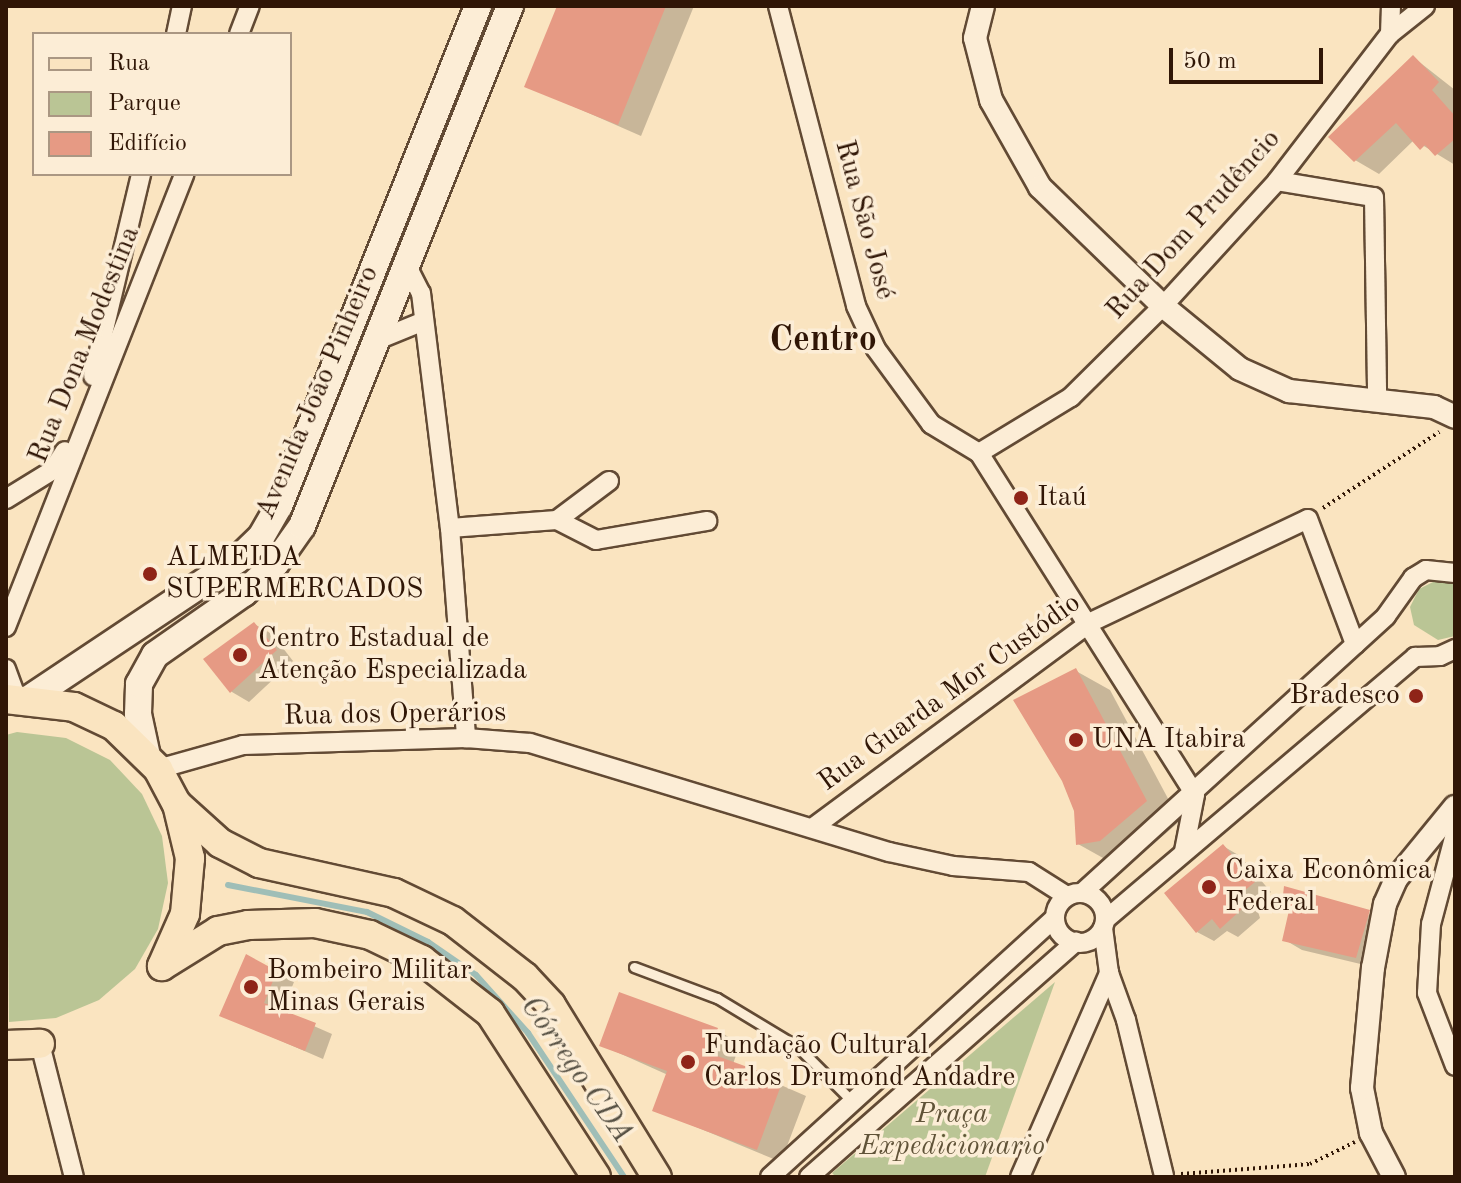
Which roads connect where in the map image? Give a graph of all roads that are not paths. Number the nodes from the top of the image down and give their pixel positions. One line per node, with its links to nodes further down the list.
1 (182, 6): 9 (street)
2 (250, 6): 10 (street)
3 (478, 6): 35 (main road, Avenida João Pinheiro)
4 (510, 6): 15 (main road, Avenida João Pinheiro)
5 (778, 6): 22 (street, Rua São José)
6 (983, 6): 16 (street)
7 (1391, 6): 11 (street)
8 (1425, 6): 11 (street, Rua Dom Prudêncio)
9 (176, 32)
10 (240, 32)
11 (1390, 34): 14 (street, Rua Dom Prudêncio)
12 (141, 176): 20 (street)
13 (183, 176): 20 (street, Rua Dona Modestina)
14 (1277, 181): 16 (street, Rua Dom Prudêncio); 19 (street)
15 (407, 266): 17 (street); 18 (main road, Avenida João Pinheiro)
16 (1163, 306): 19 (street); 22 (street, Rua Dom Prudêncio)
17 (424, 321): 18 (street); 27 (street)
18 (374, 341): 37 (main road, Avenida João Pinheiro)
19 (1377, 399): 21 (street)
20 (83, 422): 24 (street); 29 (street, Rua Dona Modestina)
21 (1449, 423)
22 (979, 453): 30 (street)
23 (609, 481): 25 (street)
24 (6, 499)
25 (557, 520): 26 (street); 27 (street)
26 (707, 521)
27 (450, 528): 36 (street)
28 (1455, 573): 32 (street)
29 (13, 590): 31 (street, Rua Dona Modestina)
30 (1089, 623): 32 (street, Rua Guarda Mor Custódio); 38 (street); 41 (street, Rua Guarda Mor Custódio)
31 (6, 627)
32 (1355, 644): 38 (street)
33 (1454, 653): 43 (street)
34 (6, 669): 35 (street)
35 (17, 698): 37 (main road)
36 (466, 738): 37 (street, Rua dos Operários); 41 (street, Rua dos Operários)
37 (153, 762): 39 (main road)
38 (1195, 795): 43 (street); 45 (street)
39 (177, 804): 59 (main road); 60 (main road)
40 (1455, 807): 44 (street)
41 (815, 826): 45 (street, Rua dos Operários)
42 (1455, 834): 44 (street); 55 (street)
43 (1184, 851): 47 (street)
44 (1396, 879): 64 (street)
45 (1075, 894): 46 (street); 47 (street)
46 (1055, 918): 48 (street); 56 (street)
47 (1104, 924): 48 (street); 50 (street)
48 (1080, 942): 50 (street); 62 (street)
49 (634, 967): 56 (lane)
50 (1109, 973): 51 (street); 52 (street)
51 (1126, 1020): 52 (street); 57 (street)
52 (1086, 1024): 63 (street)
53 (40, 1044): 54 (main road); 58 (street)
54 (6, 1045)
55 (1455, 1066)
56 (853, 1102): 61 (street)
57 (1164, 1176)
58 (74, 1177)
59 (596, 1177)
60 (657, 1177)
61 (770, 1177)
62 (809, 1177)
63 (1020, 1177)
64 (1394, 1177)

